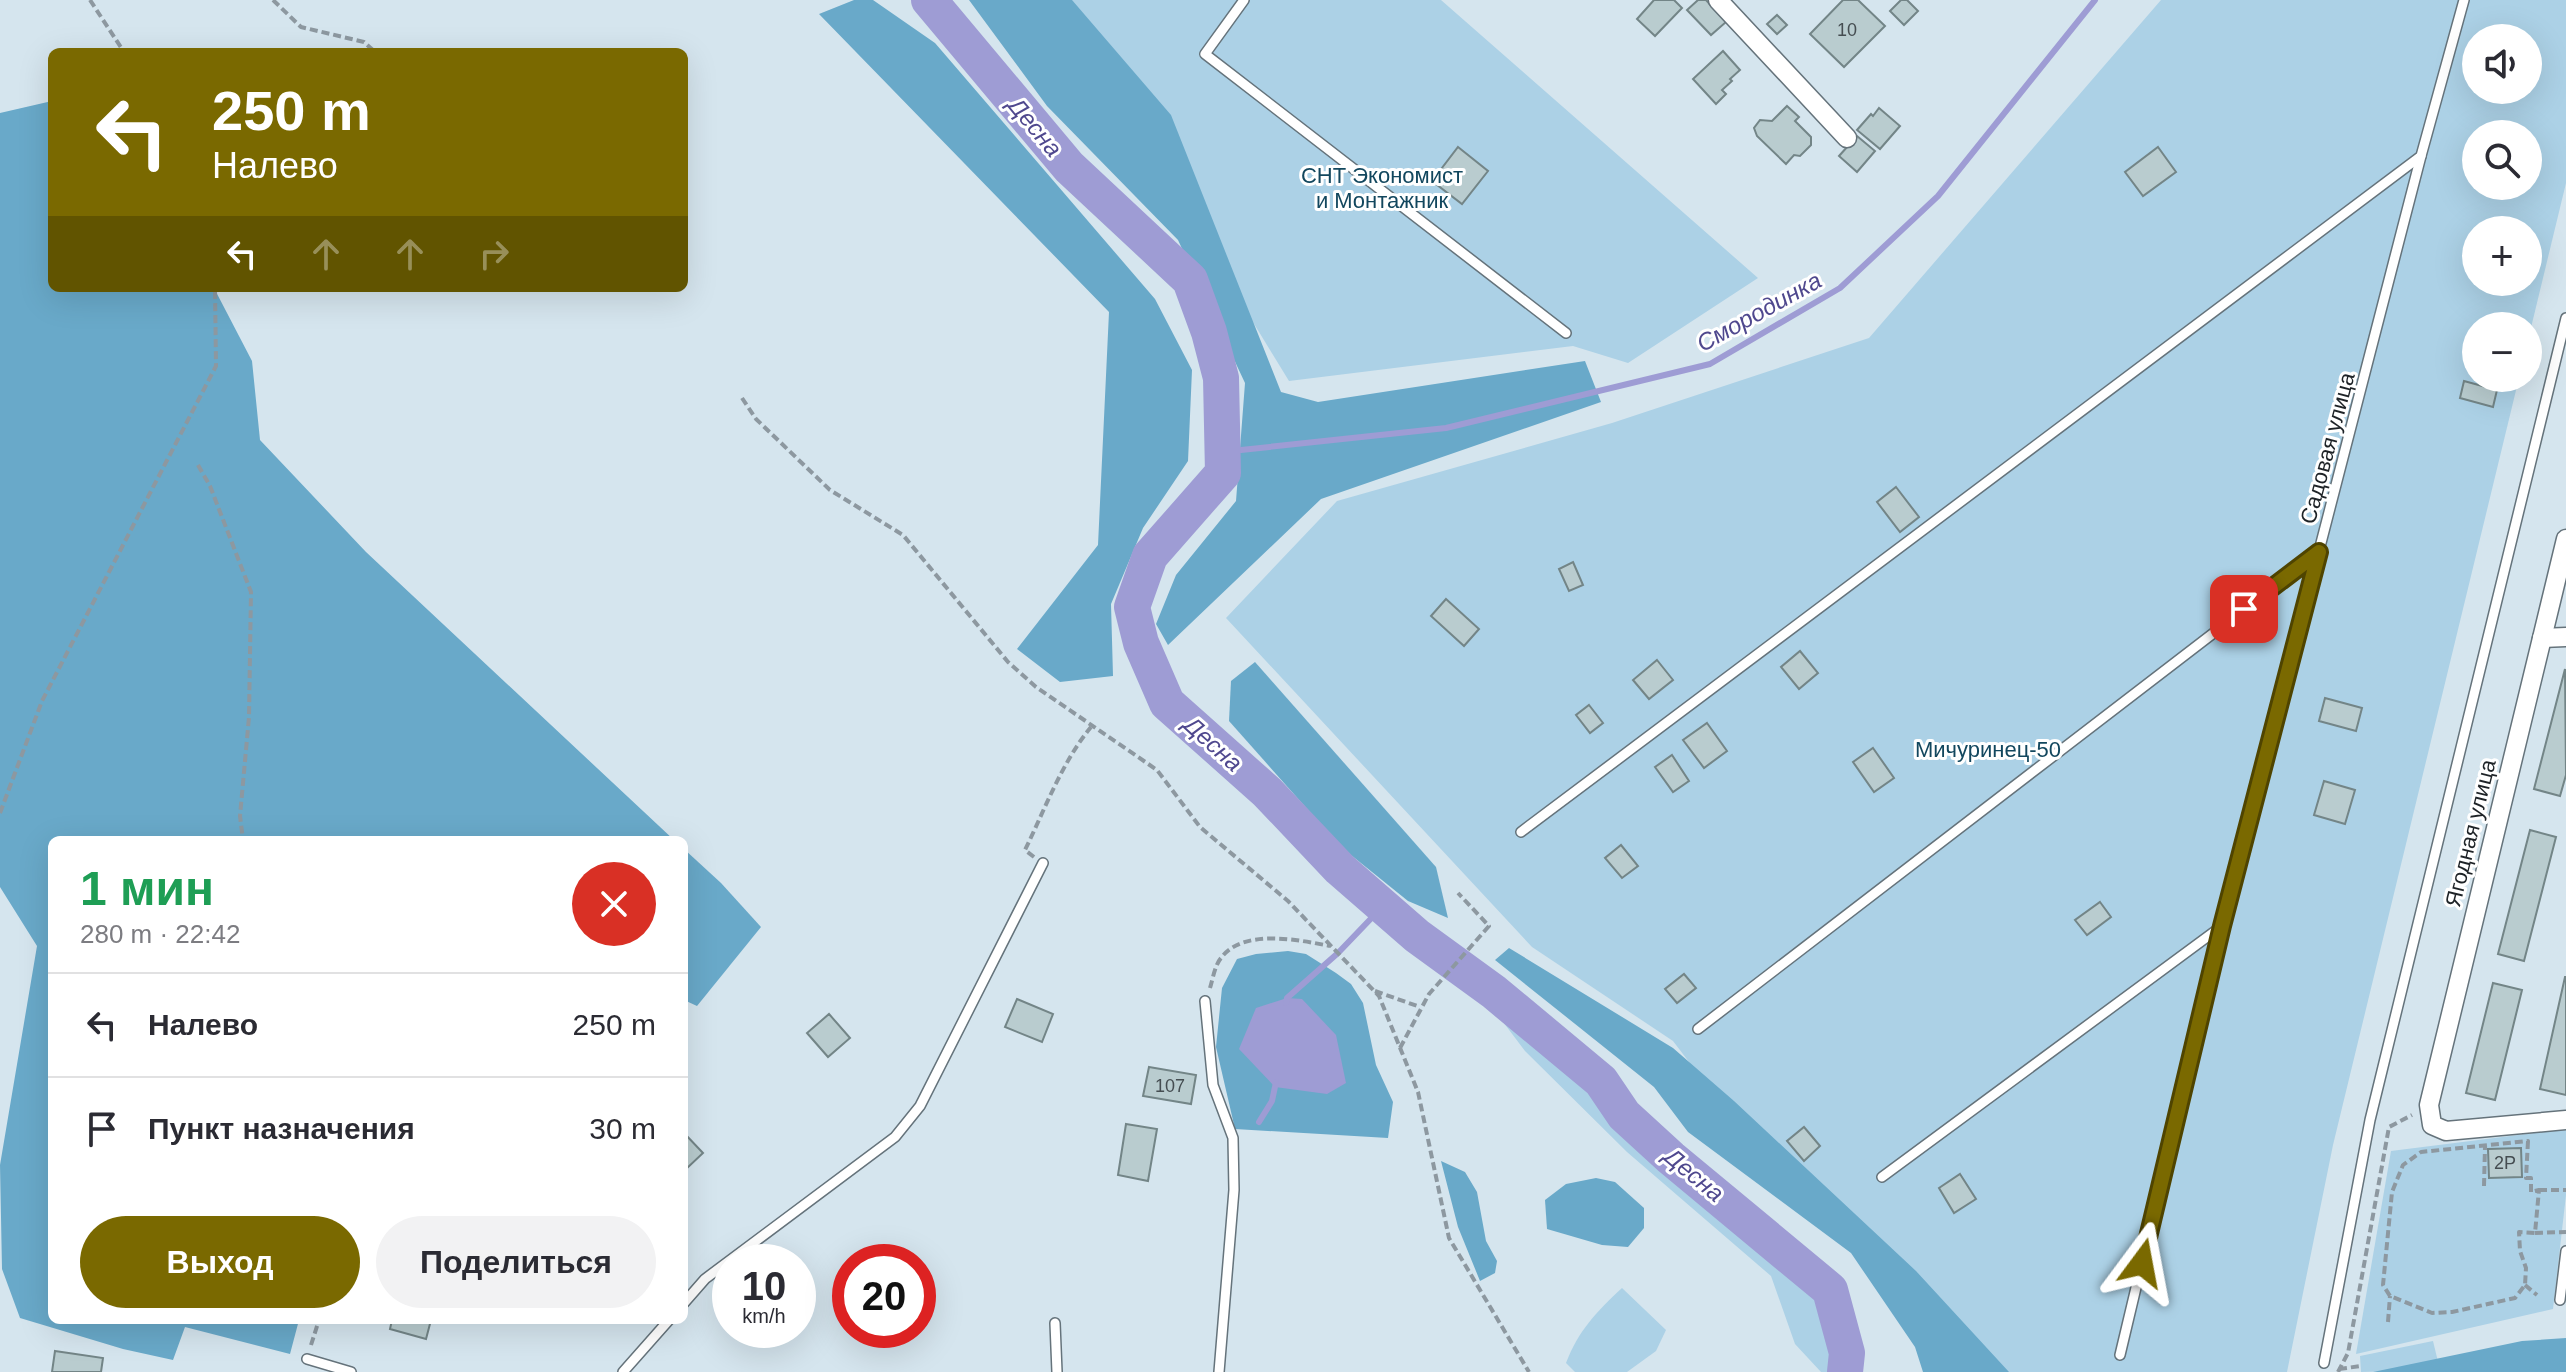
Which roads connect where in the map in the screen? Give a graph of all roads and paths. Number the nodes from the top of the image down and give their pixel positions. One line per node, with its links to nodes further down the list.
1 (90, 0): 6 (path)
2 (273, 0): 7 (path)
3 (1244, 0): 12 (lane)
4 (1718, 0): 8 (street)
5 (2464, 0): 9 (lane, Садовая улица)
6 (121, 48)
7 (371, 48)
8 (1847, 138)
9 (2421, 156): 16 (lane, Садовая улица); 21 (lane)
10 (215, 292): 20 (path)
11 (2566, 318): 53 (lane)
12 (1566, 333)
13 (742, 398): 19 (path)
14 (198, 465): 22 (path)
15 (2566, 539): 18 (street, Ягодная улица)
16 (2319, 552): 25 (lane, Садовая улица); 30 (lane)
17 (2566, 637): 18 (street)
18 (2542, 638): 32 (street, Ягодная улица)
19 (1091, 727): 23 (path); 26 (path)
20 (0, 813)
21 (1521, 832)
22 (242, 836)
23 (1043, 863): 45 (lane)
24 (1458, 893): 29 (path)
25 (2222, 926): 35 (lane); 51 (lane, Садовая улица)
26 (1330, 946): 27 (path); 28 (path)
27 (1373, 990): 29 (path); 31 (path)
28 (1205, 1001): 59 (lane)
29 (1420, 1007): 31 (path)
30 (1698, 1029)
31 (1400, 1048): 60 (path)
32 (2429, 1105): 33 (street); 55 (path)
33 (2566, 1120)
34 (2485, 1145): 36 (path); 37 (path); 44 (path)
35 (1882, 1177)
36 (2484, 1186)
37 (2539, 1190): 38 (path); 40 (path)
38 (2566, 1190)
39 (2566, 1232): 40 (path)
40 (2535, 1233): 42 (path)
41 (2566, 1251): 46 (lane)
42 (2525, 1285): 43 (path); 44 (path)
43 (2537, 1295)
44 (2390, 1296): 47 (path)
45 (688, 1298)
46 (2560, 1300)
47 (2388, 1322)
48 (1055, 1323): 58 (lane)
49 (318, 1324): 52 (path)
50 (665, 1324): 57 (lane)
51 (2120, 1355)
52 (307, 1359): 56 (lane)
53 (2324, 1363)
54 (2361, 1366): 55 (path)
55 (2338, 1371)
56 (351, 1372)
57 (623, 1372)
58 (1057, 1372)
59 (1219, 1372)
60 (1529, 1372)

